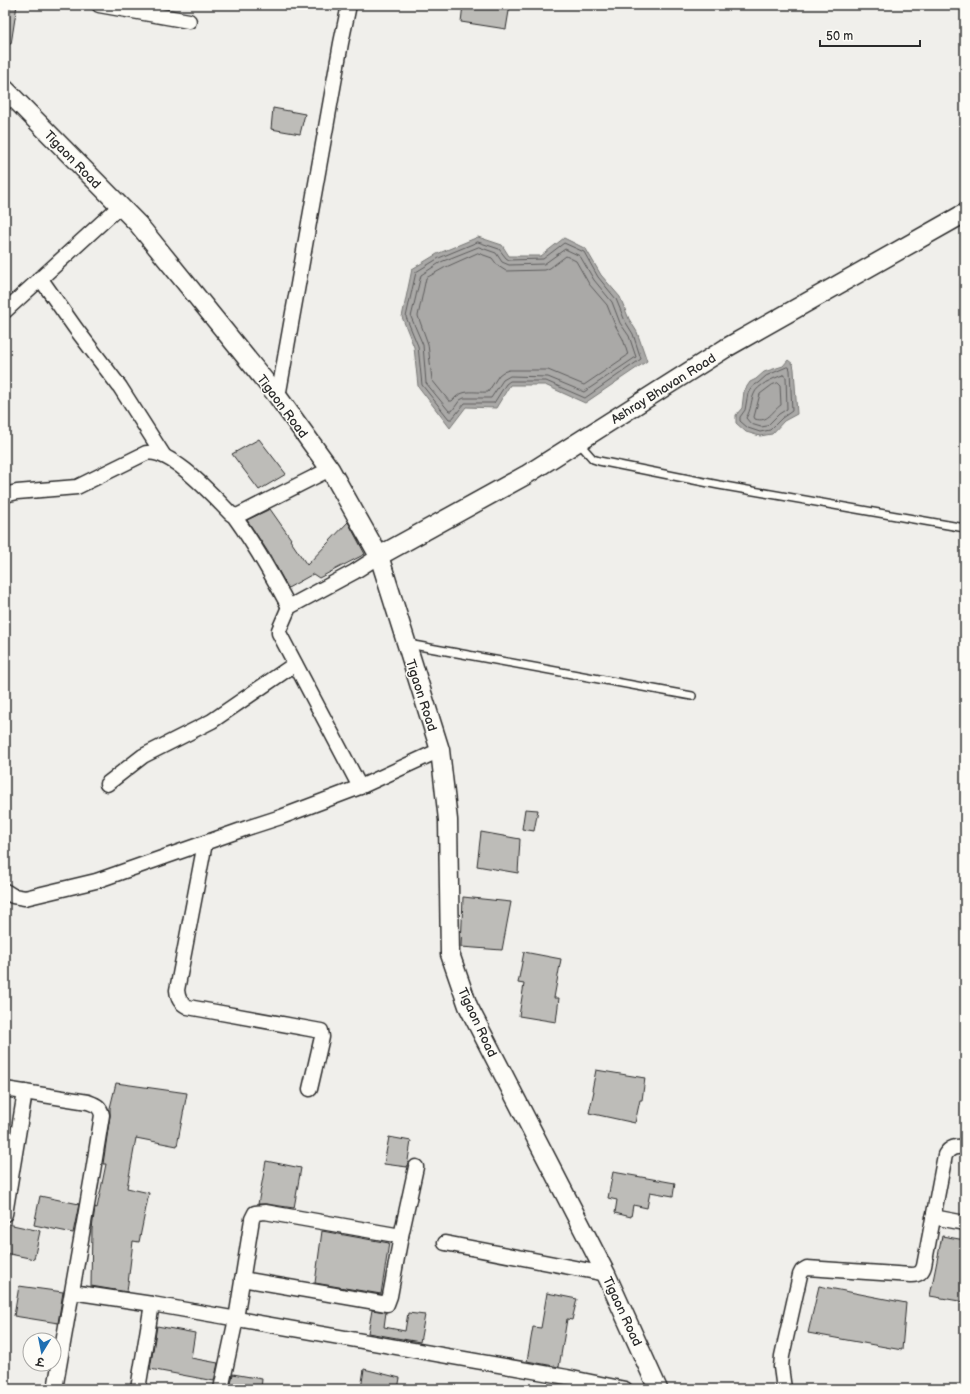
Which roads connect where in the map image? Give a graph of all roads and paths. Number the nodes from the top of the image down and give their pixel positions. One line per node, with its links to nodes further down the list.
1 (98, 5): 3 (street)
2 (349, 5): 9 (street)
3 (189, 21)
4 (5, 91): 5 (street, Tigaon Road)
5 (120, 206): 7 (street); 9 (street, Tigaon Road)
6 (965, 213): 10 (street, Ashray Bhavan Road)
7 (40, 278): 8 (street); 11 (street)
8 (5, 311)
9 (278, 397): 12 (street, Tigaon Road)
10 (578, 442): 15 (lane); 16 (street, Ashray Bhavan Road)
11 (164, 456): 13 (street); 14 (street)
12 (330, 469): 14 (street); 16 (street, Tigaon Road)
13 (5, 495)
14 (234, 516): 17 (street)
15 (965, 528)
16 (379, 556): 17 (street); 18 (street, Tigaon Road)
17 (288, 606): 19 (street)
18 (406, 644): 20 (lane); 21 (street, Tigaon Road)
19 (295, 664): 22 (street); 23 (street)
20 (692, 696)
21 (440, 750): 23 (street); 36 (street, Tigaon Road)
22 (107, 784)
23 (360, 787): 24 (street)
24 (205, 843): 25 (street); 27 (street)
25 (5, 892)
26 (5, 1089): 28 (street)
27 (310, 1089)
28 (25, 1092): 31 (street); 38 (street)
29 (965, 1147): 32 (street)
30 (416, 1167): 34 (street)
31 (5, 1214)
32 (933, 1217): 33 (street); 46 (street)
33 (965, 1223)
34 (401, 1236): 37 (street); 37 (street)
35 (445, 1244): 36 (street)
36 (606, 1274): 45 (street, Tigaon Road)
37 (242, 1279): 40 (street)
38 (72, 1292): 39 (street); 41 (street)
39 (152, 1304): 40 (street); 42 (street)
40 (236, 1320): 43 (street); 44 (street)
41 (55, 1389)
42 (138, 1389)
43 (221, 1389)
44 (626, 1389)
45 (658, 1389)
46 (784, 1389)

